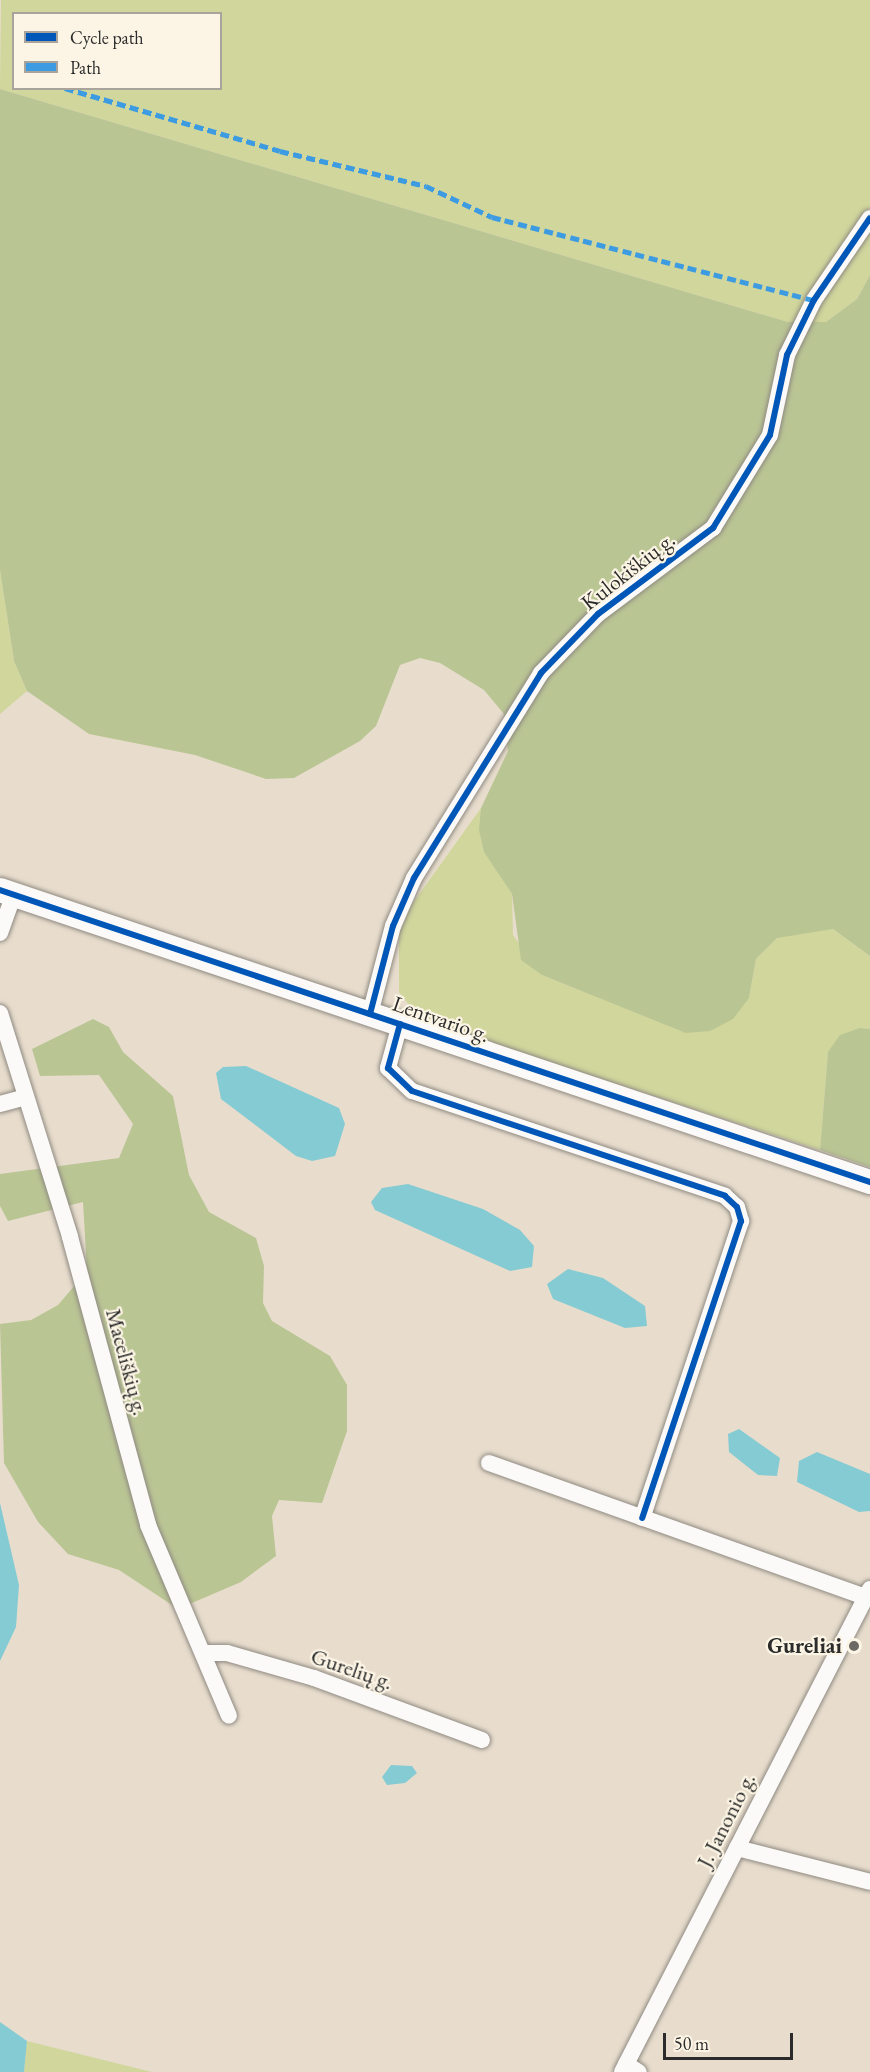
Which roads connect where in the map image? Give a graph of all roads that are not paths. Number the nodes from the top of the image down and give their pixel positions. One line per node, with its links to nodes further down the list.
1 (870, 218): 5 (street, Kulokiškių g.)
2 (7, 892): 3 (street); 5 (main road, Lentvario g.)
3 (0, 933)
4 (0, 1013): 7 (street, Maceliškių g.)
5 (370, 1014): 6 (main road, Lentvario g.)
6 (400, 1024): 9 (main road, Lentvario g.); 11 (street)
7 (26, 1097): 8 (street); 13 (street, Maceliškių g.)
8 (0, 1104)
9 (870, 1182)
10 (489, 1463): 11 (street)
11 (642, 1518): 12 (street)
12 (868, 1593): 16 (street, J. Janonio g.)
13 (204, 1653): 14 (street, Maceliškių g.); 15 (street, Gurelių g.)
14 (229, 1716)
15 (483, 1740)
16 (737, 1848): 17 (street); 18 (street, J. Janonio g.)
17 (870, 1882)
18 (629, 2069)

